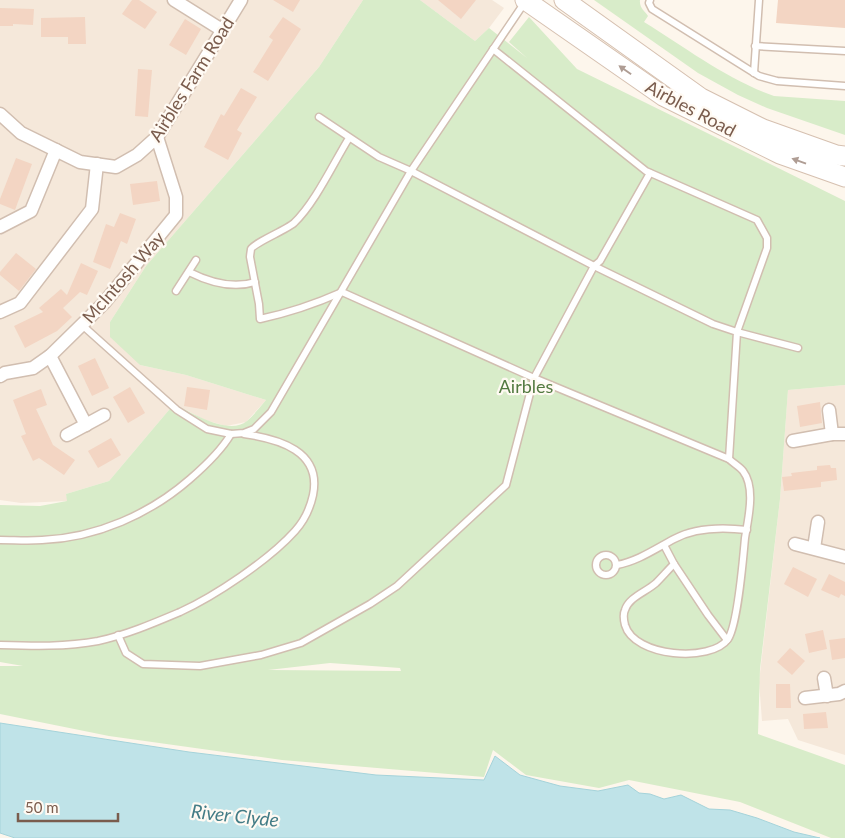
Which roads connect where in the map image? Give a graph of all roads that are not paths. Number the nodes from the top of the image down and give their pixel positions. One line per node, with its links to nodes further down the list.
1 (174, 0): 7 (street)
2 (241, 0): 7 (street, Airbles Farm Road)
3 (525, 0): 9 (lane); 22 (main road, Airbles Road, one-way to 3)
4 (564, 0): 18 (main road, Airbles Road)
5 (650, 0): 11 (lane)
6 (758, 0): 8 (lane)
7 (222, 30): 15 (street, Airbles Farm Road)
8 (756, 46): 10 (lane); 11 (lane)
9 (493, 49): 20 (lane); 21 (lane)
10 (845, 51)
11 (754, 73): 12 (lane)
12 (845, 86)
13 (0, 114): 17 (street, Airbles Farm Road)
14 (319, 117): 16 (lane)
15 (158, 137): 19 (street, Airbles Farm Road); 31 (street, McIntosh Way)
16 (349, 138): 20 (lane); 27 (lane)
17 (56, 150): 19 (street, Airbles Farm Road); 23 (street)
18 (845, 156)
19 (97, 164): 30 (street)
20 (411, 171): 25 (lane); 29 (lane)
21 (650, 173): 25 (lane); 32 (lane)
22 (845, 178)
23 (0, 227)
24 (196, 260): 26 (lane)
25 (594, 266): 32 (lane); 36 (lane)
26 (189, 272): 27 (lane); 28 (lane)
27 (255, 282): 29 (lane)
28 (176, 291)
29 (342, 292): 36 (lane); 42 (lane)
30 (0, 312)
31 (82, 325): 34 (street, McIntosh Way); 41 (lane)
32 (737, 332): 33 (lane); 45 (lane)
33 (798, 348)
34 (50, 356): 35 (street, McIntosh Way); 39 (street)
35 (0, 376)
36 (534, 378): 45 (lane); 55 (lane)
37 (829, 410): 43 (street)
38 (104, 415): 39 (street)
39 (86, 425): 40 (street)
40 (67, 434)
41 (231, 434): 42 (lane); 48 (lane)
42 (244, 434): 55 (lane)
43 (838, 434): 44 (street)
44 (793, 441)
45 (729, 459): 47 (lane)
46 (818, 522): 51 (street)
47 (746, 530): 50 (lane); 56 (lane)
48 (0, 540)
49 (795, 544): 51 (street)
50 (664, 545): 53 (lane); 54 (lane)
51 (814, 548): 52 (street)
52 (845, 557)
53 (674, 564): 56 (lane); 56 (lane)
54 (617, 565)
55 (118, 635): 57 (lane)
56 (727, 640)
57 (0, 645)
58 (824, 678): 60 (street)
59 (845, 691): 60 (street)
60 (826, 696): 61 (street)
61 (805, 698)

